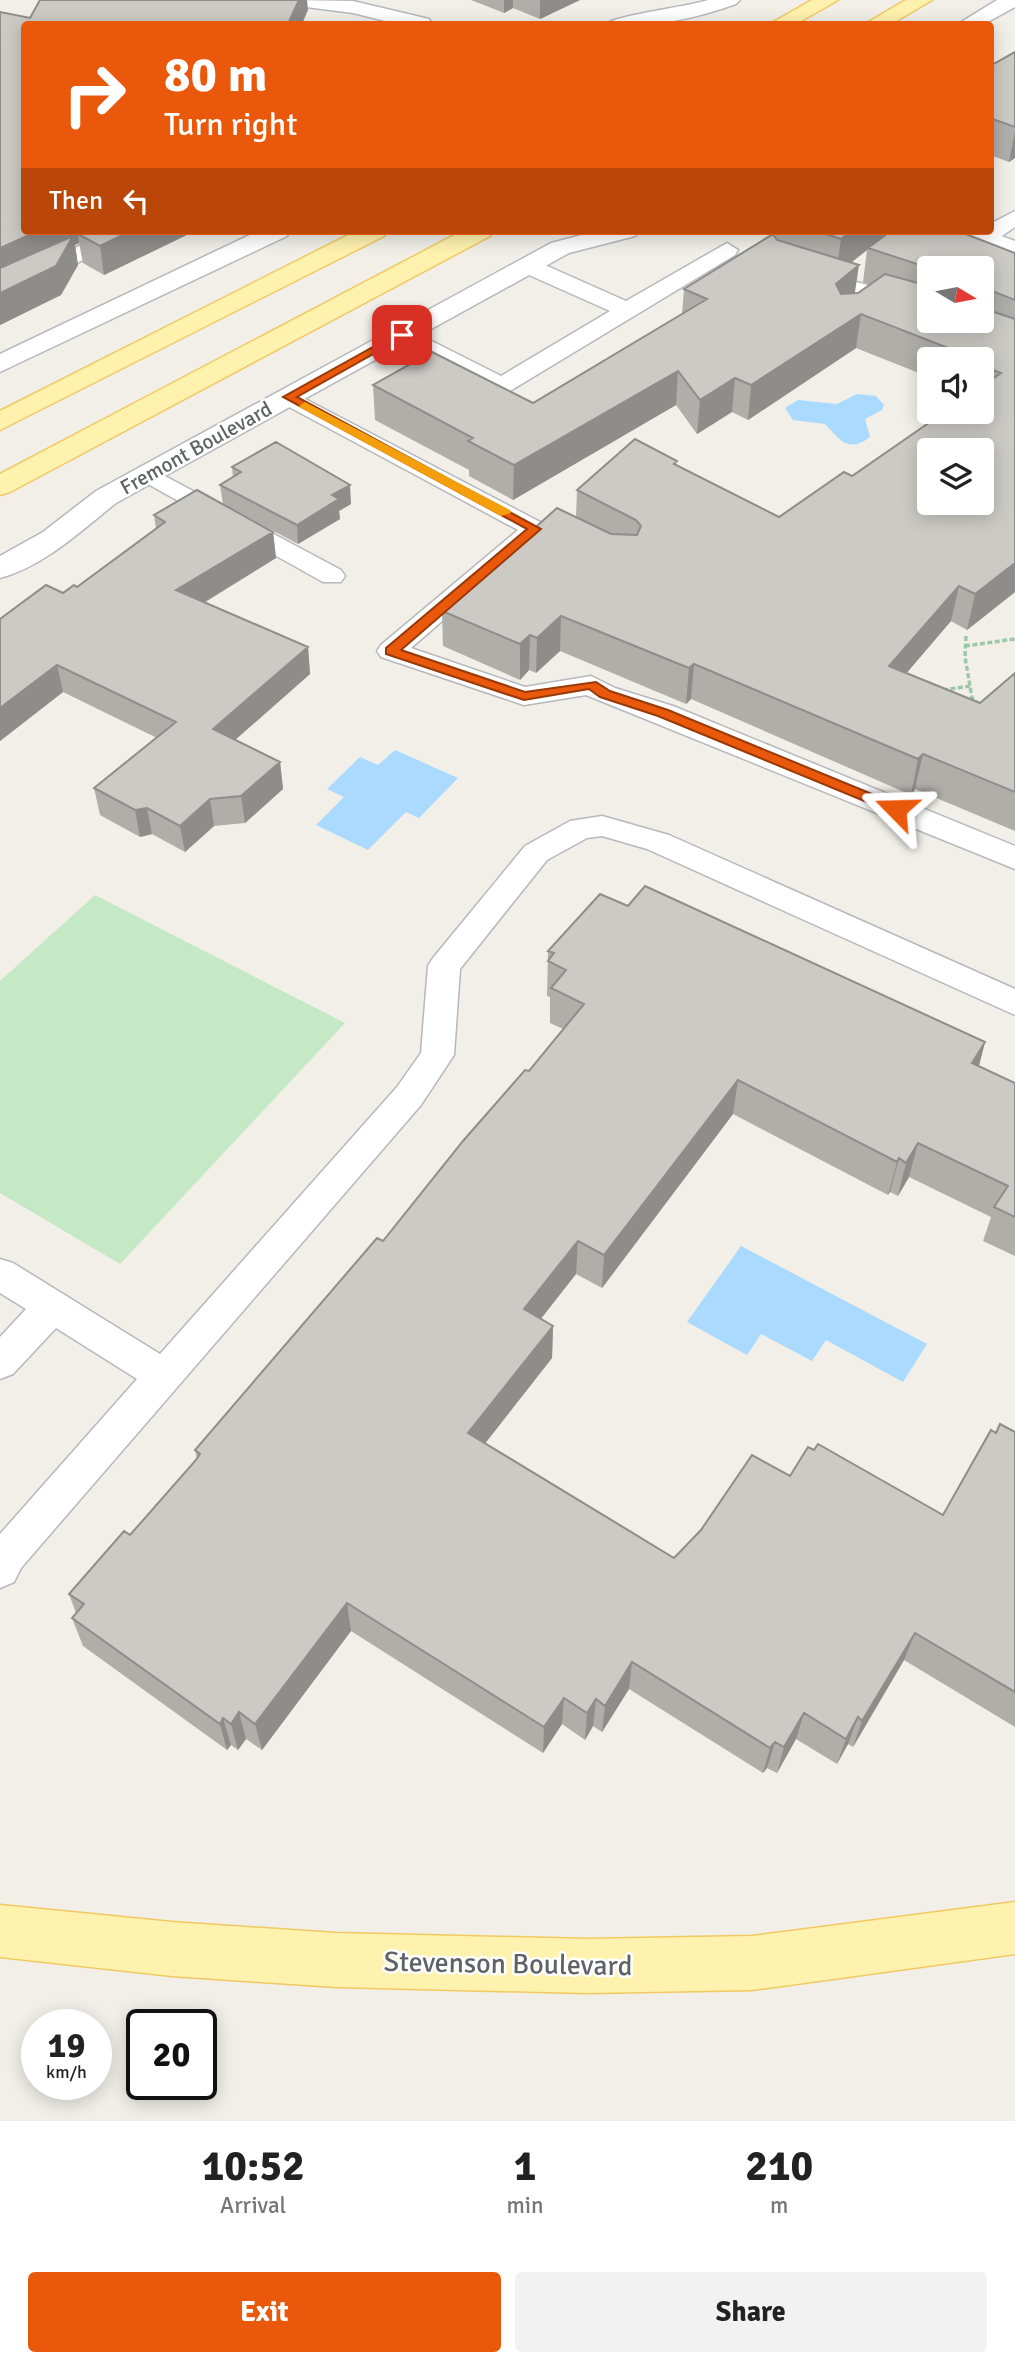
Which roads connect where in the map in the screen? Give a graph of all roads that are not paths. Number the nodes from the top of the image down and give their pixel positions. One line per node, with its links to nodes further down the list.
1 (298, 0): 8 (street)
2 (615, 0): 7 (street)
3 (729, 0): 7 (street)
4 (828, 0): 10 (main road)
5 (922, 0): 11 (main road)
6 (1012, 0): 12 (street)
7 (642, 19): 9 (street)
8 (409, 21)
9 (632, 21)
10 (786, 21)
11 (882, 21)
12 (974, 21)
13 (1015, 217): 14 (lane)
14 (994, 226)
15 (119, 235): 27 (lane)
16 (270, 235): 33 (street)
17 (367, 235): 35 (main road)
18 (473, 235): 37 (main road)
19 (610, 235): 23 (street, Fremont Boulevard)
20 (974, 235): 22 (street)
21 (727, 250): 29 (lane)
22 (1015, 250)
23 (528, 266): 29 (lane); 32 (street, Fremont Boulevard)
24 (793, 270): 26 (lane)
25 (859, 271): 26 (lane)
26 (839, 286): 28 (lane)
27 (0, 291)
28 (878, 295): 30 (lane); 31 (lane)
29 (627, 310): 32 (lane)
30 (917, 310)
31 (852, 313)
32 (402, 335): 34 (street, Fremont Boulevard)
33 (0, 364)
34 (288, 397): 36 (street, Fremont Boulevard); 40 (lane)
35 (0, 422)
36 (148, 474): 38 (street, Fremont Boulevard); 39 (lane)
37 (0, 486)
38 (0, 569)
39 (332, 576)
40 (1015, 858)
41 (1015, 1003): 45 (lane)
42 (0, 1274): 43 (lane)
43 (54, 1306): 44 (lane); 45 (lane)
44 (0, 1363)
45 (164, 1376): 46 (lane)
46 (0, 1569)
47 (1015, 1928): 48 (main road, Stevenson Boulevard)
48 (0, 1931)

